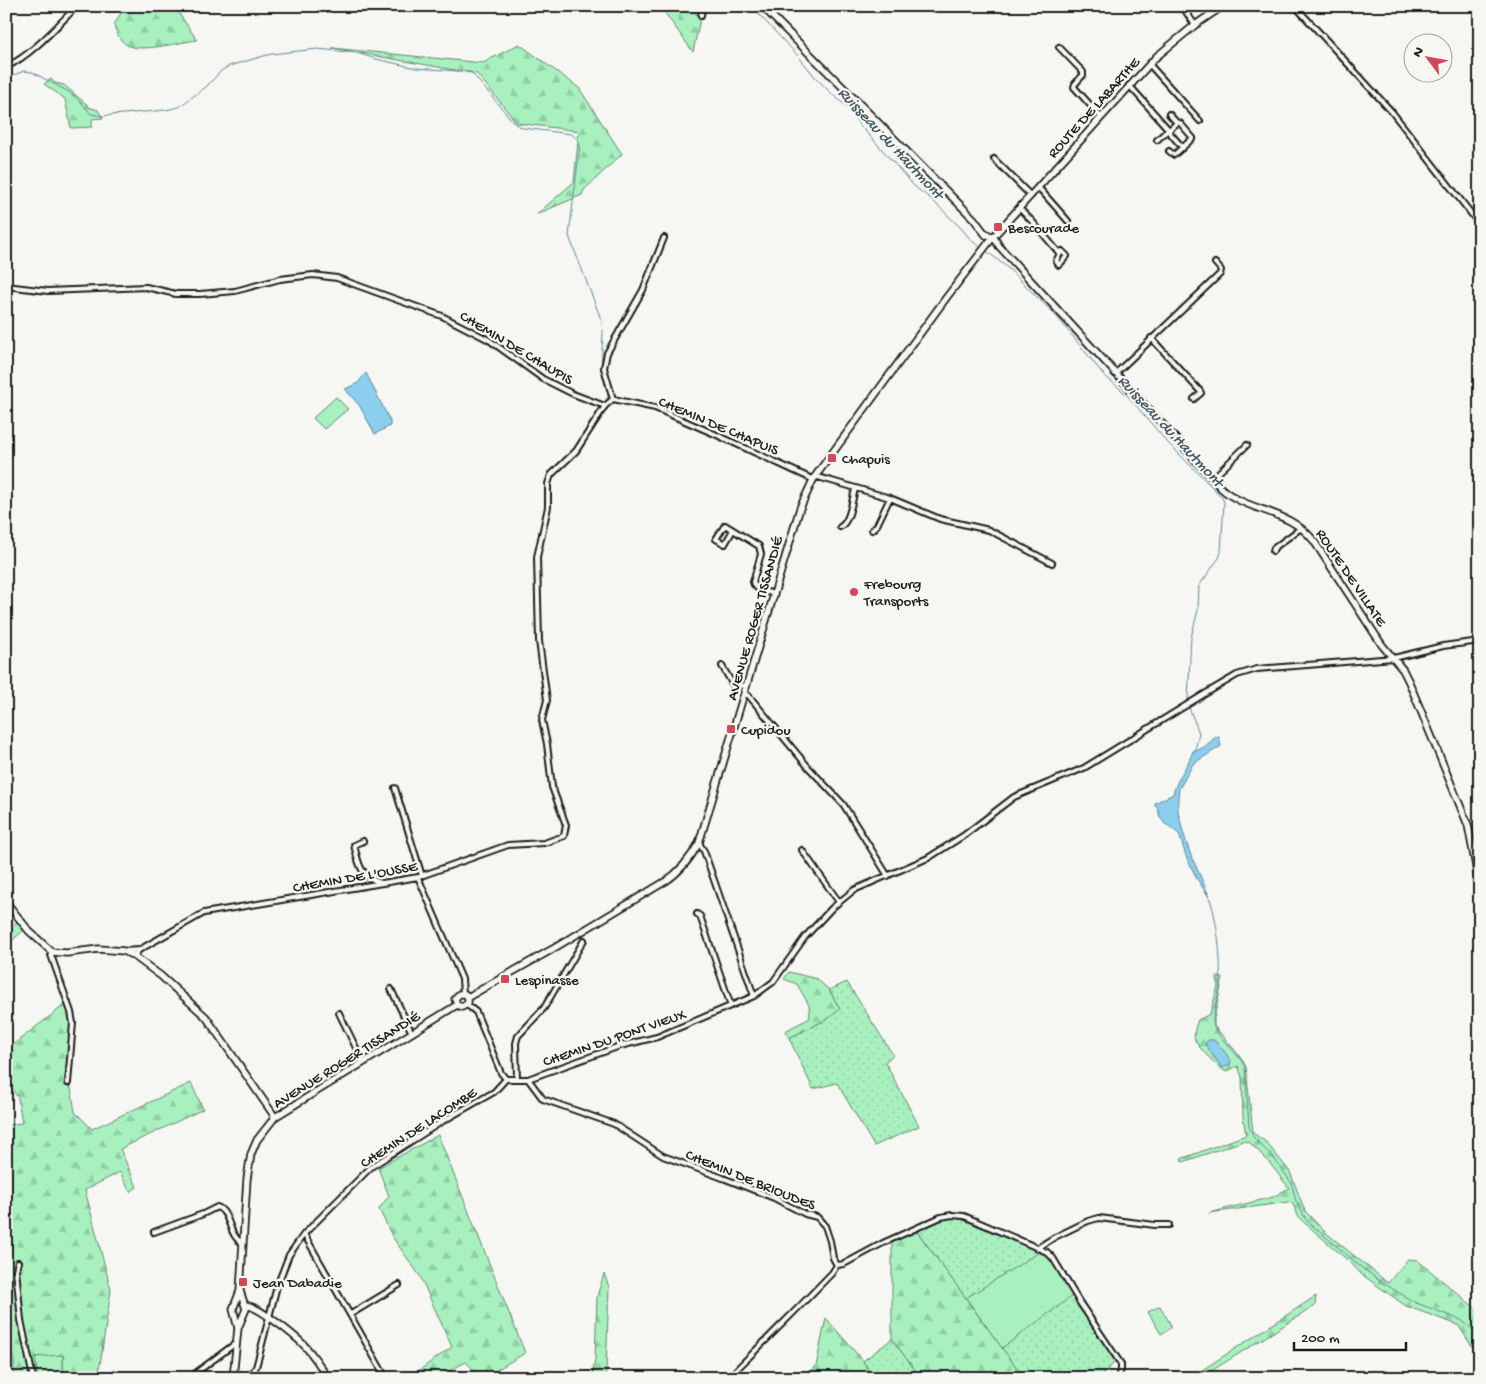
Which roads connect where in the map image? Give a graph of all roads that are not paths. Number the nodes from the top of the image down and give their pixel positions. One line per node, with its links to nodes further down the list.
1 (77, 6): 11 (street)
2 (702, 6): 7 (street)
3 (762, 6): 28 (main road)
4 (1182, 6): 8 (street)
5 (1223, 6): 8 (main road, ROUTE DE LABARTHE)
6 (1295, 6): 26 (street)
7 (701, 16)
8 (1194, 25): 10 (main road, ROUTE DE LABARTHE)
9 (1059, 47): 14 (street)
10 (1149, 64): 12 (main road, ROUTE DE LABARTHE); 15 (street)
11 (6, 67)
12 (1129, 86): 14 (main road, ROUTE DE LABARTHE); 17 (street)
13 (1169, 114): 16 (street)
14 (1101, 117): 22 (main road, ROUTE DE LABARTHE)
15 (1200, 121)
16 (1176, 122): 17 (street); 19 (street)
17 (1169, 130): 18 (street); 19 (street)
18 (1157, 140)
19 (1183, 148): 20 (street)
20 (1169, 151)
21 (994, 159): 23 (street)
22 (1038, 187): 23 (main road, ROUTE DE LABARTHE); 25 (street)
23 (1031, 196): 24 (main road, ROUTE DE LABARTHE)
24 (1020, 208): 28 (main road, ROUTE DE LABARTHE); 29 (street)
25 (1068, 221)
26 (1480, 225)
27 (664, 238): 34 (street)
28 (992, 239): 33 (main road, ROUTE DE VILLATE); 38 (main road, AVENUE ROGER TISSANDIÉ)
29 (1059, 253)
30 (1215, 262): 32 (street)
31 (6, 286): 36 (street, CHEMIN DE CHAUPIS)
32 (1151, 338): 33 (street); 35 (street)
33 (1114, 374): 39 (main road, ROUTE DE VILLATE)
34 (613, 399): 36 (street, CHEMIN DE L'OUSSE); 38 (street, CHEMIN DE CHAPUIS)
35 (1194, 399)
36 (605, 406): 59 (street, CHEMIN DE L'OUSSE)
37 (1247, 445): 39 (street)
38 (814, 478): 40 (street, CHEMIN DE CHAPUIS); 48 (main road, AVENUE ROGER TISSANDIÉ)
39 (1212, 479): 43 (main road, ROUTE DE VILLATE)
40 (855, 489): 41 (street, CHEMIN DE CHAPUIS); 42 (street)
41 (890, 498): 45 (street); 47 (street, CHEMIN DE CHAPUIS)
42 (840, 527)
43 (1301, 528): 46 (street); 50 (main road, ROUTE DE VILLATE)
44 (733, 530): 44 (street); 48 (street)
45 (872, 530)
46 (1273, 551)
47 (1052, 563)
48 (774, 594): 52 (main road, AVENUE ROGER TISSANDIÉ)
49 (1480, 641): 50 (street)
50 (1394, 658): 58 (street, CHEMIN DU PONT VIEUX); 61 (main road, ROUTE DE VILLATE)
51 (722, 666): 52 (street)
52 (747, 685): 53 (main road, AVENUE ROGER TISSANDIÉ)
53 (745, 694): 56 (main road, AVENUE ROGER TISSANDIÉ); 58 (street)
54 (395, 788): 59 (street)
55 (363, 841): 60 (street)
56 (699, 843): 71 (main road, AVENUE ROGER TISSANDIÉ); 72 (street)
57 (802, 850): 63 (street)
58 (888, 876): 63 (street, CHEMIN DU PONT VIEUX)
59 (420, 877): 60 (street, CHEMIN DE L'OUSSE); 71 (street)
60 (381, 883): 66 (street, CHEMIN DE L'OUSSE)
61 (1480, 888)
62 (6, 902): 68 (main road)
63 (839, 902): 72 (street, CHEMIN DU PONT VIEUX)
64 (696, 914): 75 (street)
65 (584, 940): 80 (street)
66 (139, 950): 67 (street, CHEMIN DE L'OUSSE); 69 (street, CHEMIN DE L'OUSSE)
67 (122, 951): 68 (main road); 69 (main road)
68 (52, 952): 82 (street)
69 (134, 956): 83 (main road)
70 (391, 989): 77 (street)
71 (465, 996): 73 (main road); 74 (main road)
72 (754, 996): 75 (street, CHEMIN DU PONT VIEUX)
73 (456, 1005): 74 (main road); 77 (main road, AVENUE ROGER TISSANDIÉ)
74 (467, 1005): 79 (street)
75 (731, 1006): 81 (street, CHEMIN DU PONT VIEUX)
76 (339, 1013): 78 (street)
77 (412, 1033): 78 (main road, AVENUE ROGER TISSANDIÉ)
78 (363, 1062): 83 (main road, AVENUE ROGER TISSANDIÉ)
79 (506, 1079): 80 (street); 86 (street, CHEMIN DE LACOMBE)
80 (517, 1079): 81 (street)
81 (528, 1079): 90 (street, CHEMIN DE BRIOUDES)
82 (68, 1083)
83 (275, 1117): 87 (main road, AVENUE ROGER TISSANDIÉ)
84 (1169, 1225): 88 (street)
85 (154, 1232): 87 (street)
86 (304, 1234): 96 (street); 97 (street, CHEMIN DE LACOMBE)
87 (243, 1243): 92 (main road, AVENUE ROGER TISSANDIÉ)
88 (1039, 1247): 90 (street); 107 (street)
89 (18, 1262): 100 (street)
90 (837, 1264): 106 (street)
91 (398, 1285): 96 (street)
92 (240, 1291): 93 (main road, AVENUE ROGER TISSANDIÉ); 94 (main road, AVENUE ROGER TISSANDIÉ)
93 (236, 1303): 94 (main road); 95 (main road)
94 (245, 1308): 95 (main road); 97 (main road); 98 (main road)
95 (235, 1313): 98 (main road)
96 (350, 1314): 105 (street)
97 (269, 1318): 103 (street, CHEMIN DE LACOMBE); 104 (main road)
98 (238, 1328): 99 (main road)
99 (236, 1343): 101 (street); 102 (main road)
100 (33, 1378)
101 (189, 1378)
102 (233, 1378)
103 (249, 1378)
104 (327, 1378)
105 (386, 1378)
106 (728, 1378)
107 (1117, 1378)

